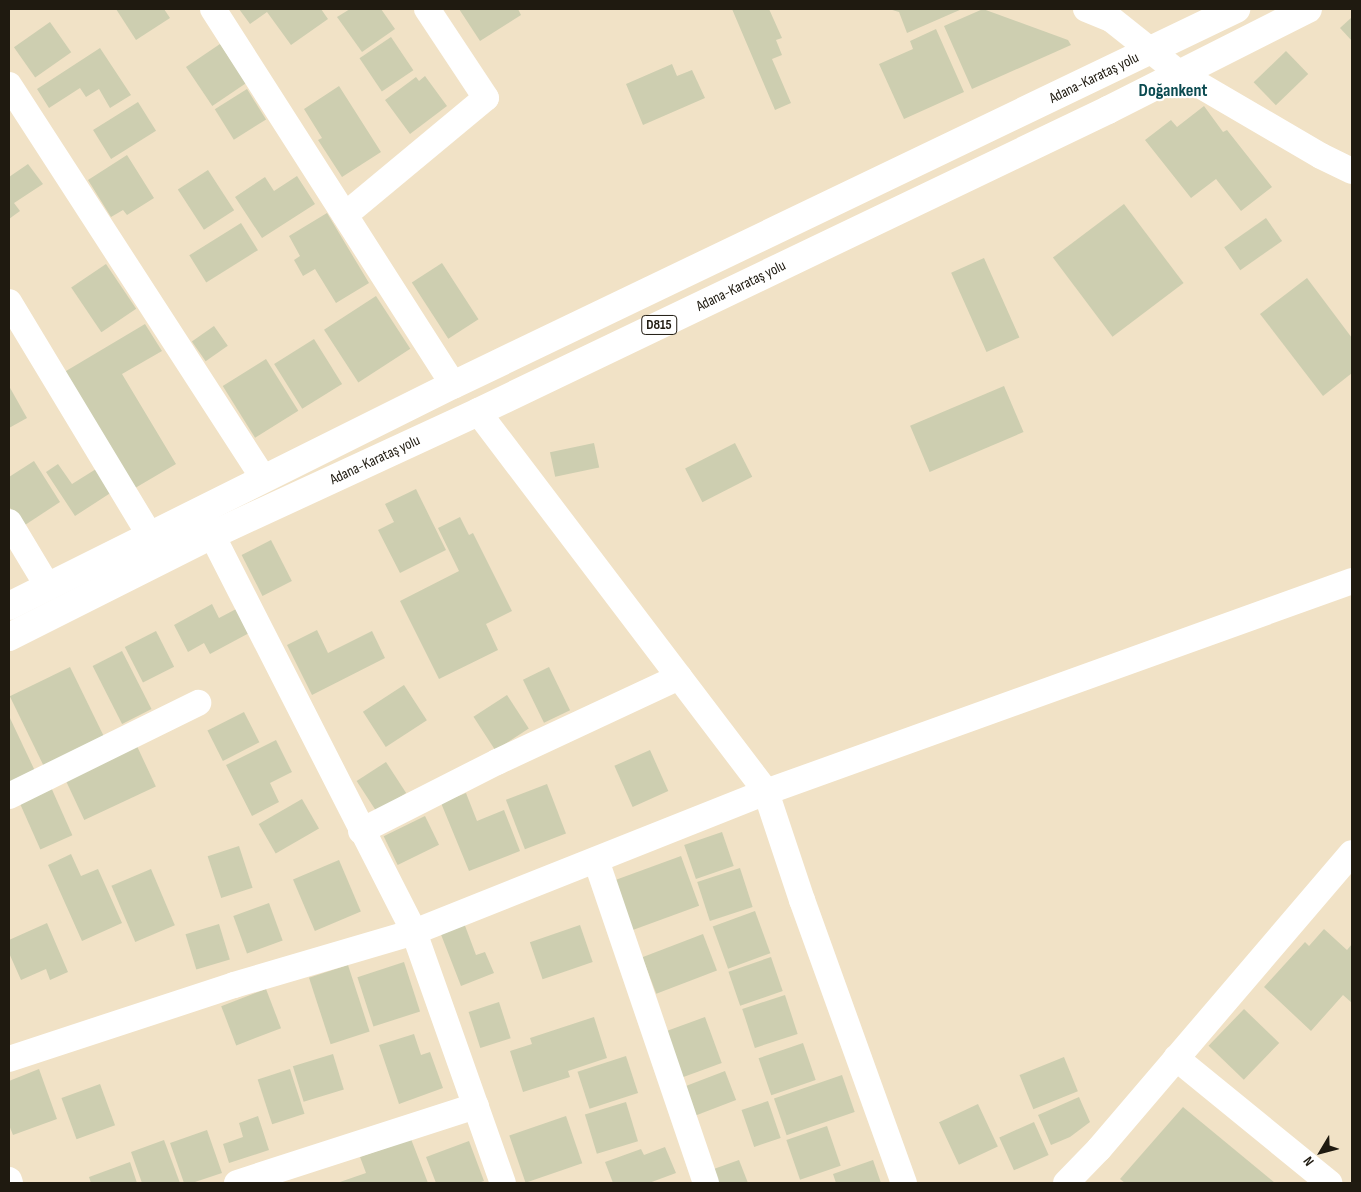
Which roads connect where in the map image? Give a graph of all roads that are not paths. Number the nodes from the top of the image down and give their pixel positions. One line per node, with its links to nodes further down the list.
1 (213, 9): 10 (street)
2 (427, 9): 10 (street)
3 (1086, 9): 6 (street)
4 (1236, 9): 6 (main road, Adana-Karataş yolu / D815)
5 (1308, 9): 7 (main road, Adana-Karataş yolu / D815)
6 (1153, 50): 7 (street); 12 (main road, Adana-Karataş yolu / D815)
7 (1179, 73): 9 (street); 13 (main road, Adana-Karataş yolu / D815)
8 (9, 85): 14 (street)
9 (1352, 171)
10 (345, 215): 12 (street)
11 (9, 302): 17 (street)
12 (453, 385): 14 (main road, Adana-Karataş yolu / D815)
13 (478, 412): 16 (main road, Adana-Karataş yolu / D815); 22 (street)
14 (264, 480): 17 (main road, Adana-Karataş yolu / D815)
15 (9, 522): 19 (street)
16 (212, 535): 21 (main road, Adana-Karataş yolu / D815); 26 (street)
17 (150, 536): 19 (main road, Adana-Karataş yolu / D815)
18 (1352, 581): 24 (street)
19 (48, 587): 20 (main road, Adana-Karataş yolu / D815)
20 (9, 606)
21 (9, 637)
22 (679, 676): 24 (street); 26 (street)
23 (198, 703): 25 (street)
24 (766, 792): 28 (street); 36 (street)
25 (9, 796)
26 (361, 832): 29 (street)
27 (1352, 853): 30 (street)
28 (596, 860): 29 (street); 35 (street)
29 (414, 932): 31 (street); 32 (street)
30 (1176, 1058): 37 (street); 38 (street)
31 (9, 1059)
32 (476, 1106): 33 (street); 34 (street)
33 (237, 1183)
34 (503, 1183)
35 (706, 1183)
36 (904, 1183)
37 (1066, 1183)
38 (1329, 1183)

